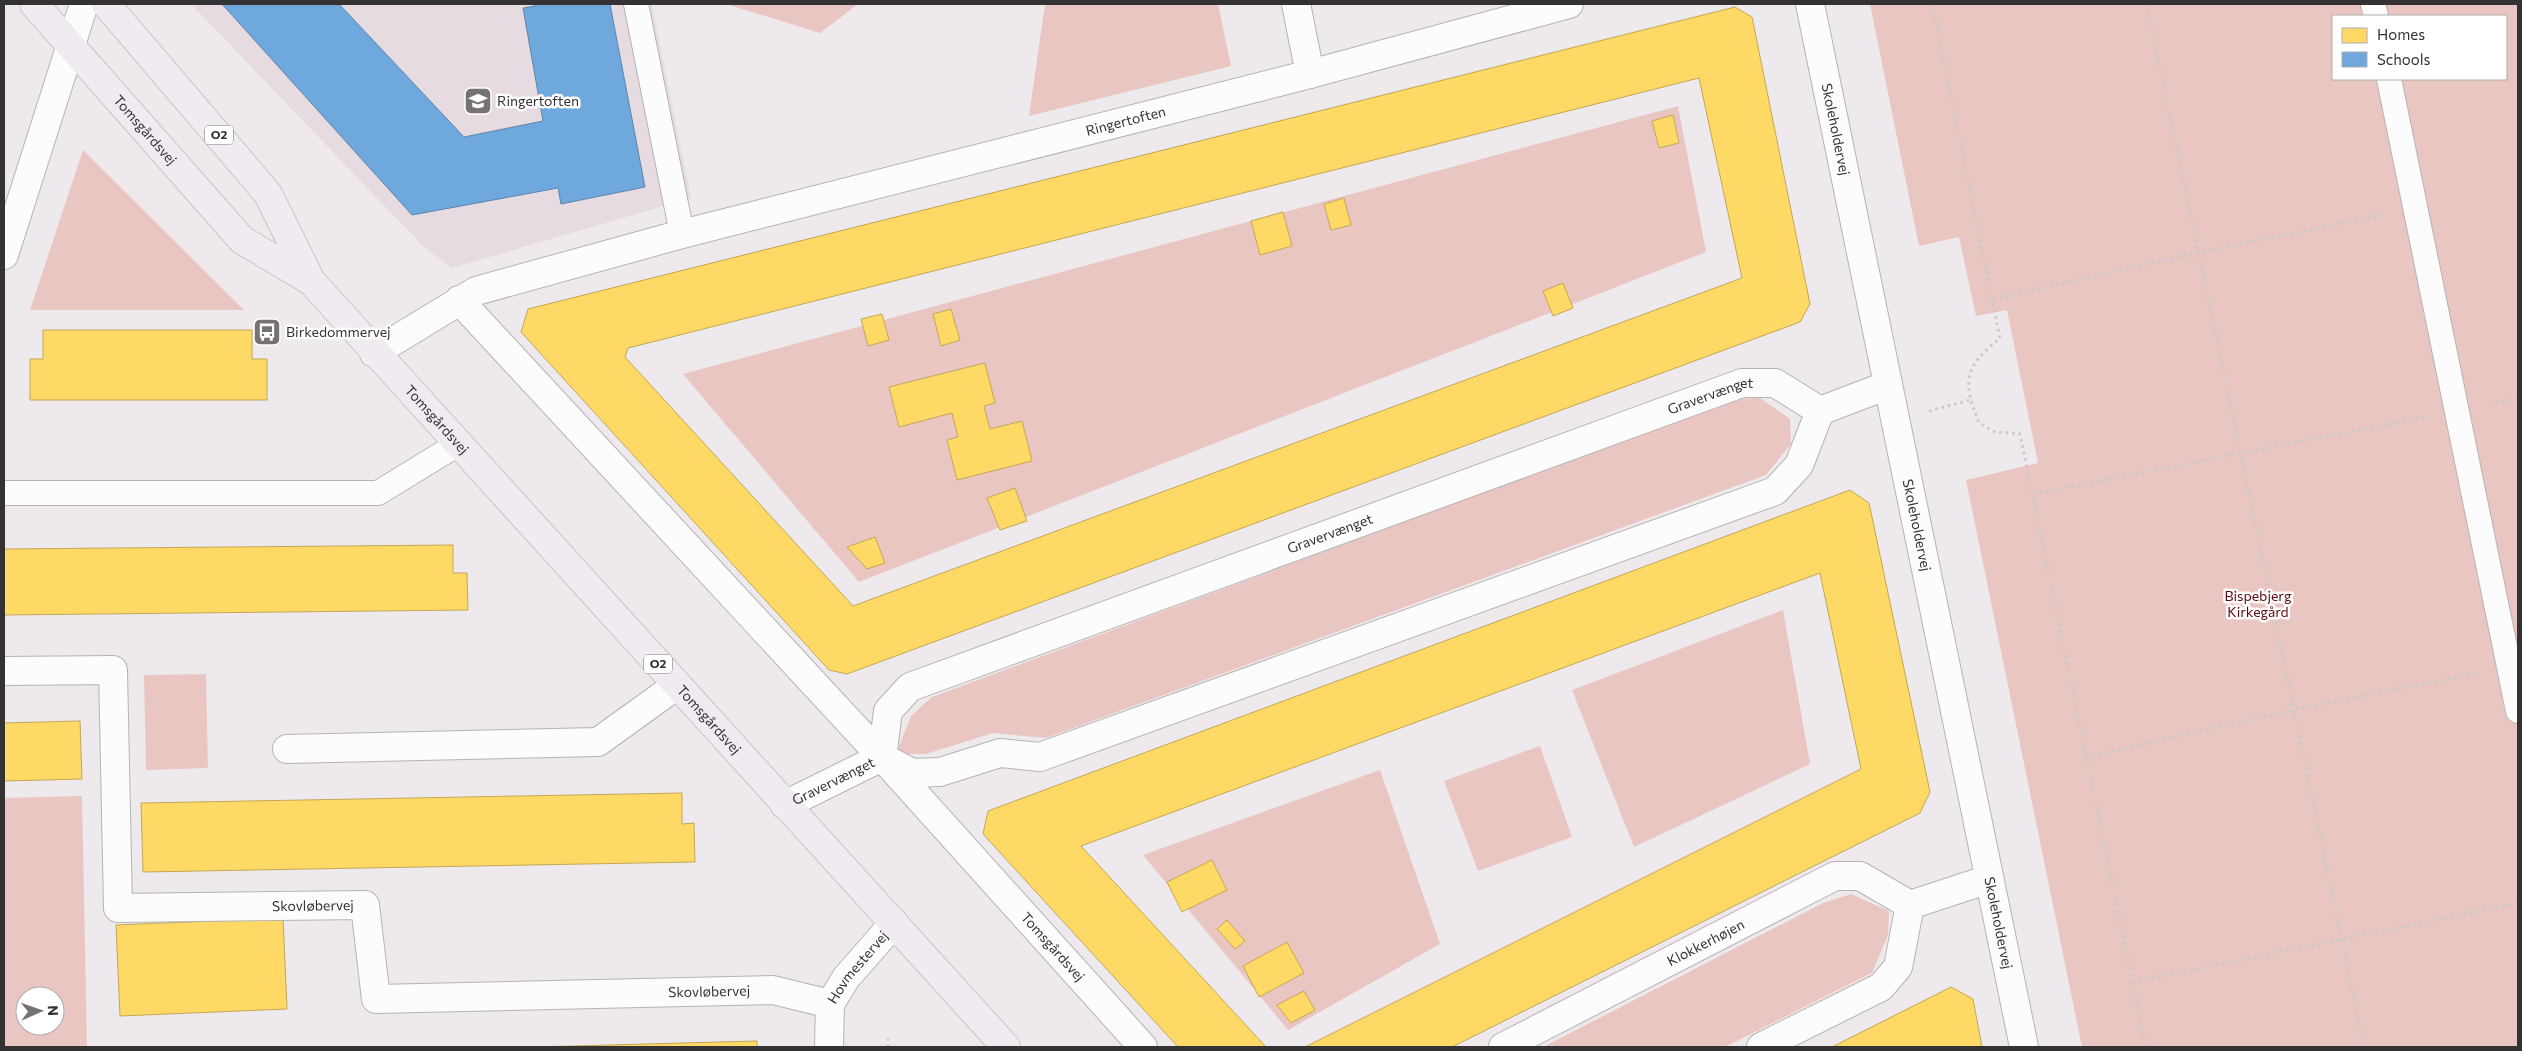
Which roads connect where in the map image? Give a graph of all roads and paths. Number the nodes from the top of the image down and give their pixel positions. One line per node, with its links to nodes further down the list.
1 (34, 4): 10 (main road, Tomsgårdsvej / O2)
2 (84, 4): 10 (street)
3 (106, 4): 17 (main road, Tomsgårdsvej / O2)
4 (636, 4): 14 (lane)
5 (1296, 4): 11 (street)
6 (1569, 4): 11 (street, Ringertoften)
7 (1810, 4): 21 (street, Skoleholdervej)
8 (1932, 4): 18 (path)
9 (2147, 4): 15 (path)
10 (70, 43): 16 (street); 17 (main road, Tomsgårdsvej / O2)
11 (1310, 74): 14 (street, Ringertoften)
12 (2389, 80): 13 (lane)
13 (2416, 208): 15 (path); 24 (lane)
14 (682, 234): 19 (street, Ringertoften)
15 (2200, 252): 18 (path); 27 (path)
16 (4, 255)
17 (311, 281): 20 (main road, Tomsgårdsvej / O2)
18 (1993, 299): 22 (path)
19 (459, 300): 20 (street, Ringertoften); 36 (street, Tomsgårdsvej)
20 (374, 353): 26 (main road, Tomsgårdsvej / O2)
21 (1888, 385): 23 (street); 25 (street, Skoleholdervej)
22 (1970, 400): 25 (path); 29 (path)
23 (1820, 411): 36 (street, Gravervænget); 36 (street, Gravervænget)
24 (2457, 411): 27 (path); 30 (lane)
25 (1895, 419): 39 (street, Skoleholdervej)
26 (458, 444): 28 (lane); 32 (main road, Tomsgårdsvej / O2)
27 (2242, 452): 29 (path); 33 (path)
28 (4, 493)
29 (2032, 494): 37 (path)
30 (2509, 667): 33 (path); 34 (lane)
31 (4, 671): 45 (street, Skovløbervej)
32 (677, 685): 35 (street); 38 (main road, Tomsgårdsvej / O2)
33 (2293, 710): 37 (path); 43 (path)
34 (2518, 711)
35 (287, 748)
36 (882, 757): 38 (street, Gravervænget); 50 (street, Tomsgårdsvej)
37 (2086, 757): 44 (path)
38 (785, 805): 42 (main road, Tomsgårdsvej / O2)
39 (1989, 879): 41 (street); 53 (street, Skoleholdervej)
40 (2518, 903): 43 (path)
41 (1910, 905): 51 (street, Klokkerhøjen); 52 (street)
42 (894, 922): 45 (street, Hovmestervej); 49 (main road, Tomsgårdsvej / O2)
43 (2342, 940): 44 (path); 55 (path)
44 (2133, 982): 54 (path)
45 (830, 1004): 47 (street, Hovmestervej)
46 (888, 1039): 48 (path)
47 (828, 1047)
48 (888, 1047)
49 (1006, 1047)
50 (1143, 1047)
51 (1503, 1047)
52 (1761, 1047)
53 (2024, 1047)
54 (2146, 1047)
55 (2364, 1047)

